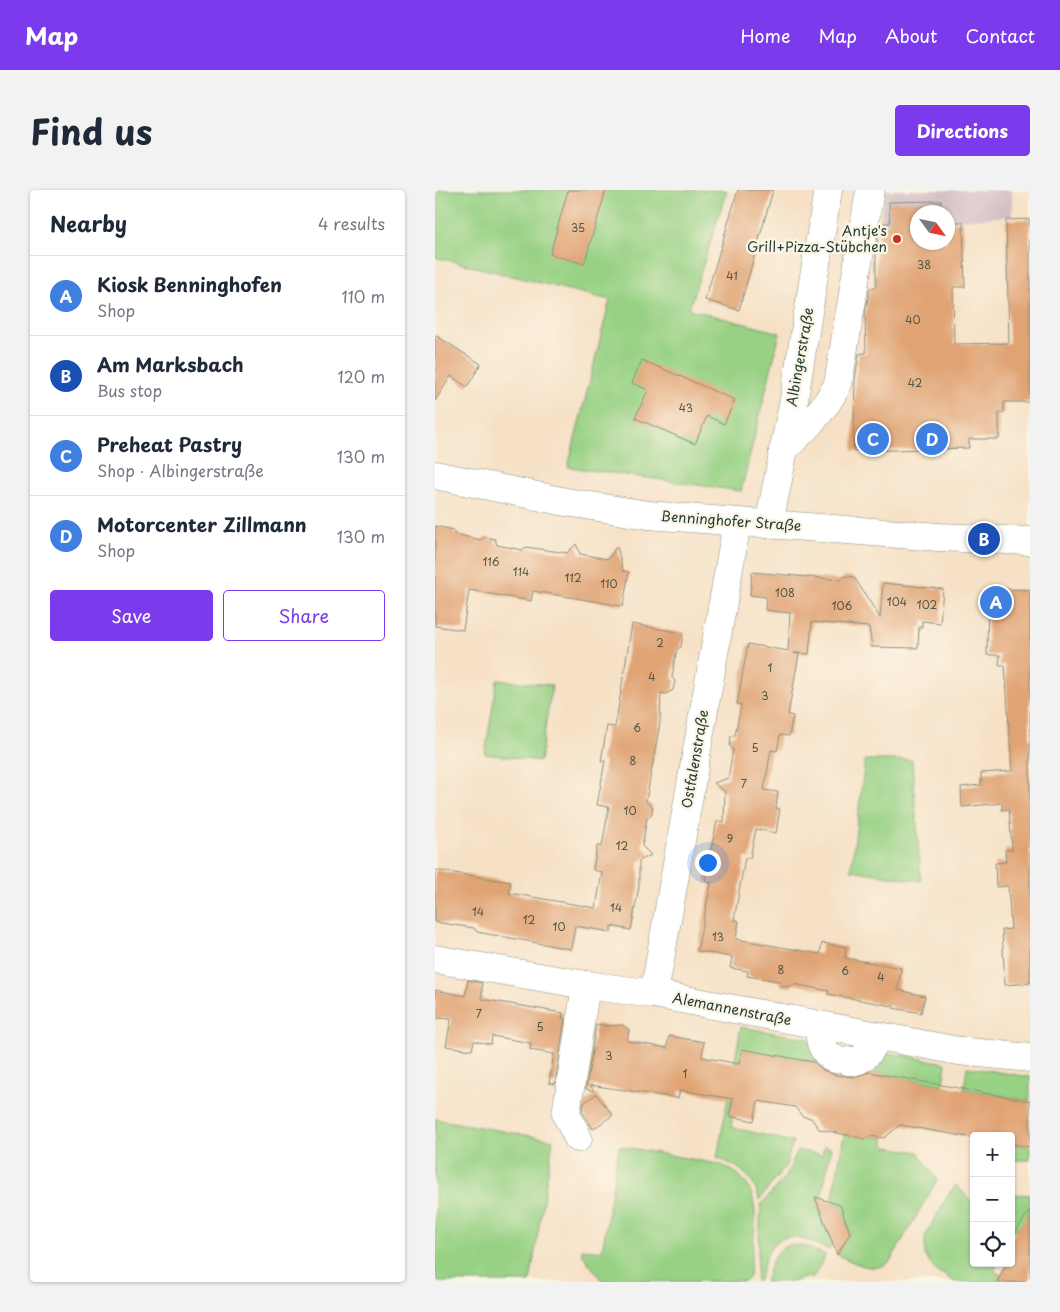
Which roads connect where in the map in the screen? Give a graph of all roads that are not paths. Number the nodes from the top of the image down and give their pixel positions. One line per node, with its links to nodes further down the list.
1 (828, 190): 3 (street, Albingerstraße)
2 (870, 190): 3 (street)
3 (783, 450): 6 (street, Albingerstraße)
4 (435, 475): 5 (street, Benninghofer Straße)
5 (737, 523): 6 (street, Benninghofer Straße); 10 (street, Ostfalenstraße)
6 (769, 524): 7 (street, Benninghofer Straße)
7 (1030, 540)
8 (435, 959): 9 (street, Alemannenstraße)
9 (586, 985): 10 (street, Alemannenstraße); 14 (street)
10 (654, 994): 11 (street, Alemannenstraße)
11 (819, 1026): 12 (street, Alemannenstraße); 12 (street)
12 (878, 1036): 13 (street, Alemannenstraße)
13 (1030, 1058)
14 (578, 1138)

